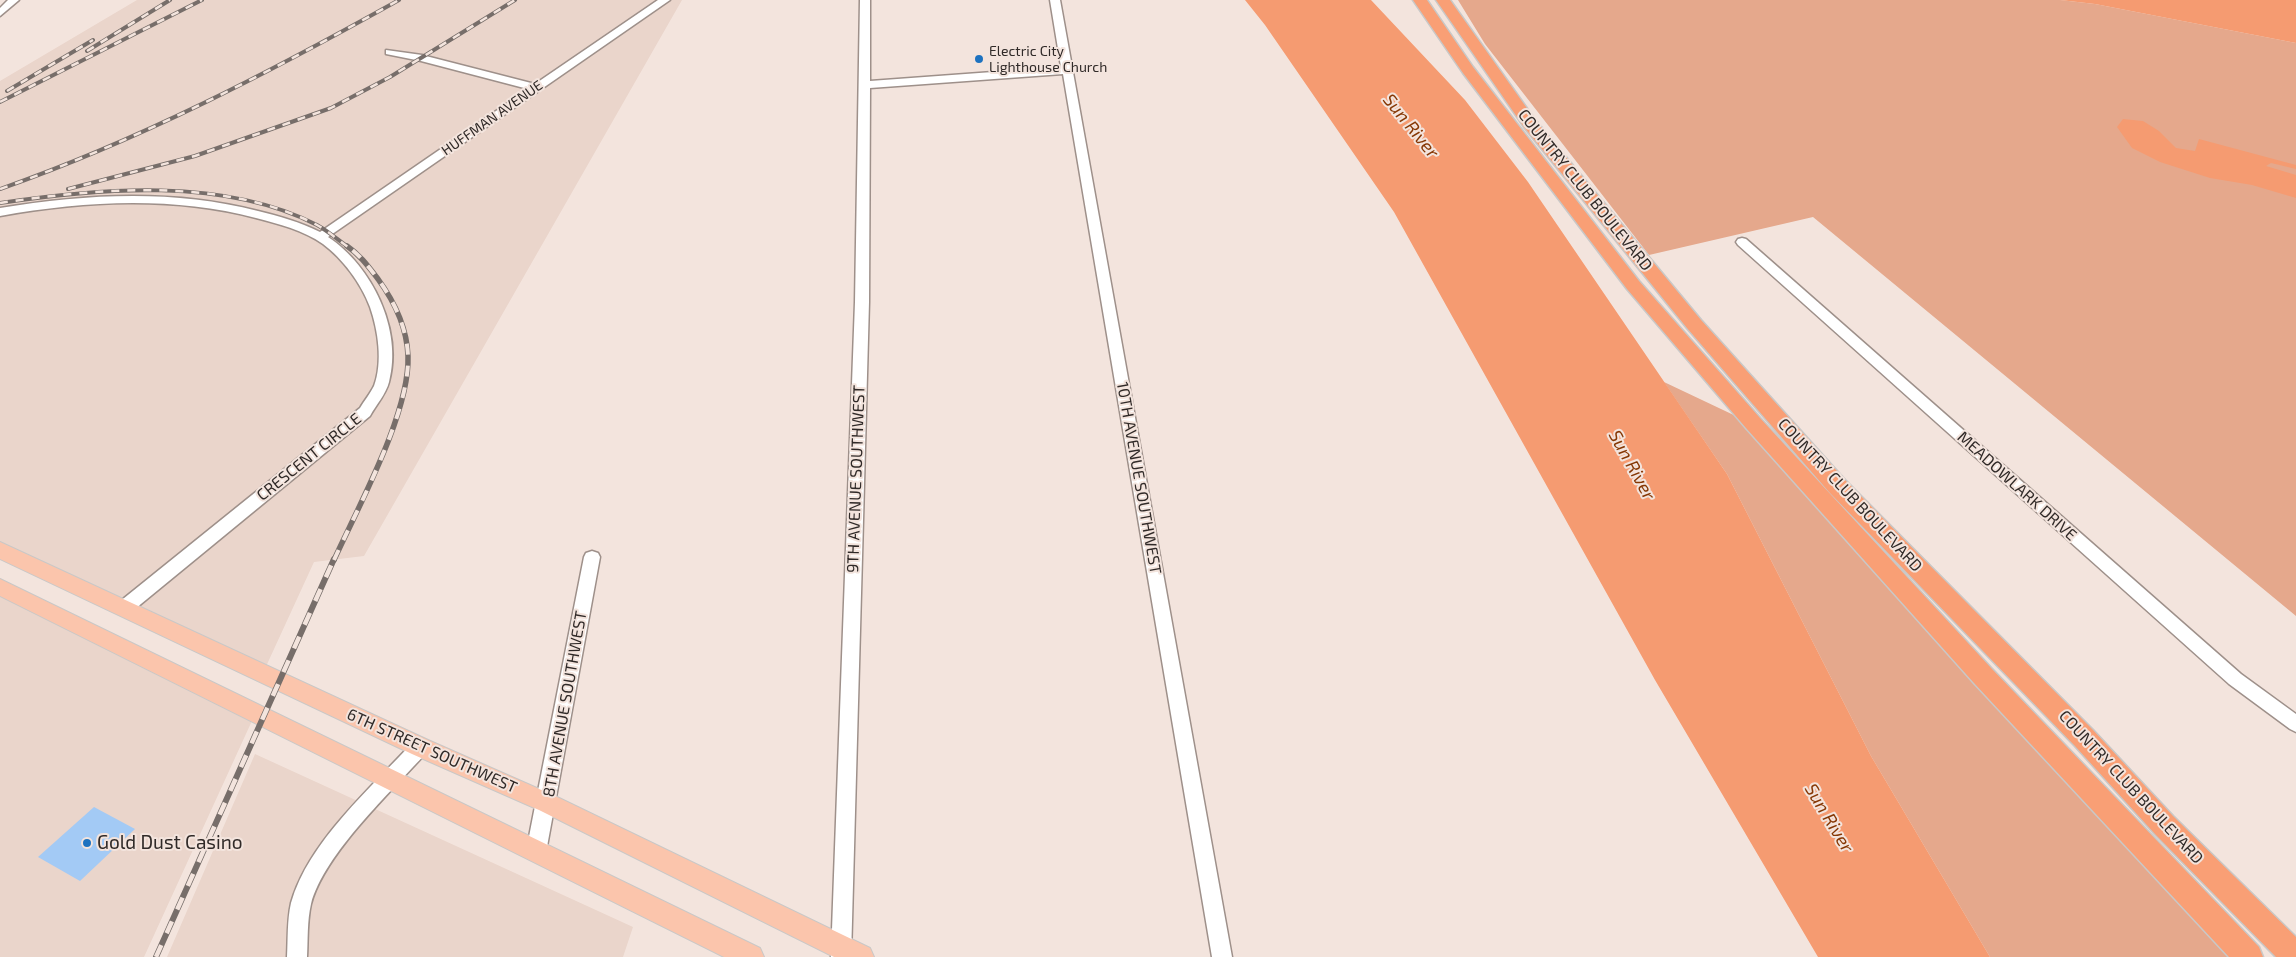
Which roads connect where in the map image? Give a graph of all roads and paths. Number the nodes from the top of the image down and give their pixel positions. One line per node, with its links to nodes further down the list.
1 (14, 0): 7 (street)
2 (665, 0): 11 (street, HUFFMAN AVENUE)
3 (865, 0): 10 (street, 9TH AVENUE SOUTHWEST)
4 (1055, 0): 9 (street, 10TH AVENUE SOUTHWEST)
5 (1420, 0): 29 (highway, COUNTRY CLUB BOULEVARD)
6 (1443, 0): 25 (highway, COUNTRY CLUB BOULEVARD)
7 (0, 13)
8 (390, 52): 11 (street)
9 (1068, 70): 10 (street); 28 (street, 10TH AVENUE SOUTHWEST)
10 (864, 85): 24 (street, 9TH AVENUE SOUTHWEST)
11 (536, 88): 13 (street, HUFFMAN AVENUE)
12 (0, 212): 13 (street, CRESCENT CIRCLE)
13 (320, 237): 18 (street, CRESCENT CIRCLE)
14 (1742, 242): 19 (street, MEADOWLARK DRIVE)
15 (0, 550): 18 (main road, 6TH STREET SOUTHWEST)
16 (592, 557): 22 (street, 8TH AVENUE SOUTHWEST)
17 (0, 587): 21 (main road)
18 (124, 608): 20 (main road, 6TH STREET SOUTHWEST)
19 (2296, 724)
20 (420, 748): 21 (street); 22 (main road, 6TH STREET SOUTHWEST)
21 (391, 780): 23 (main road); 26 (street)
22 (547, 803): 23 (street, 8TH AVENUE SOUTHWEST); 24 (main road, 6TH STREET SOUTHWEST)
23 (536, 852): 27 (main road)
24 (848, 954)
25 (2296, 956)
26 (296, 957)
27 (751, 957)
28 (1222, 957)
29 (2249, 957)

